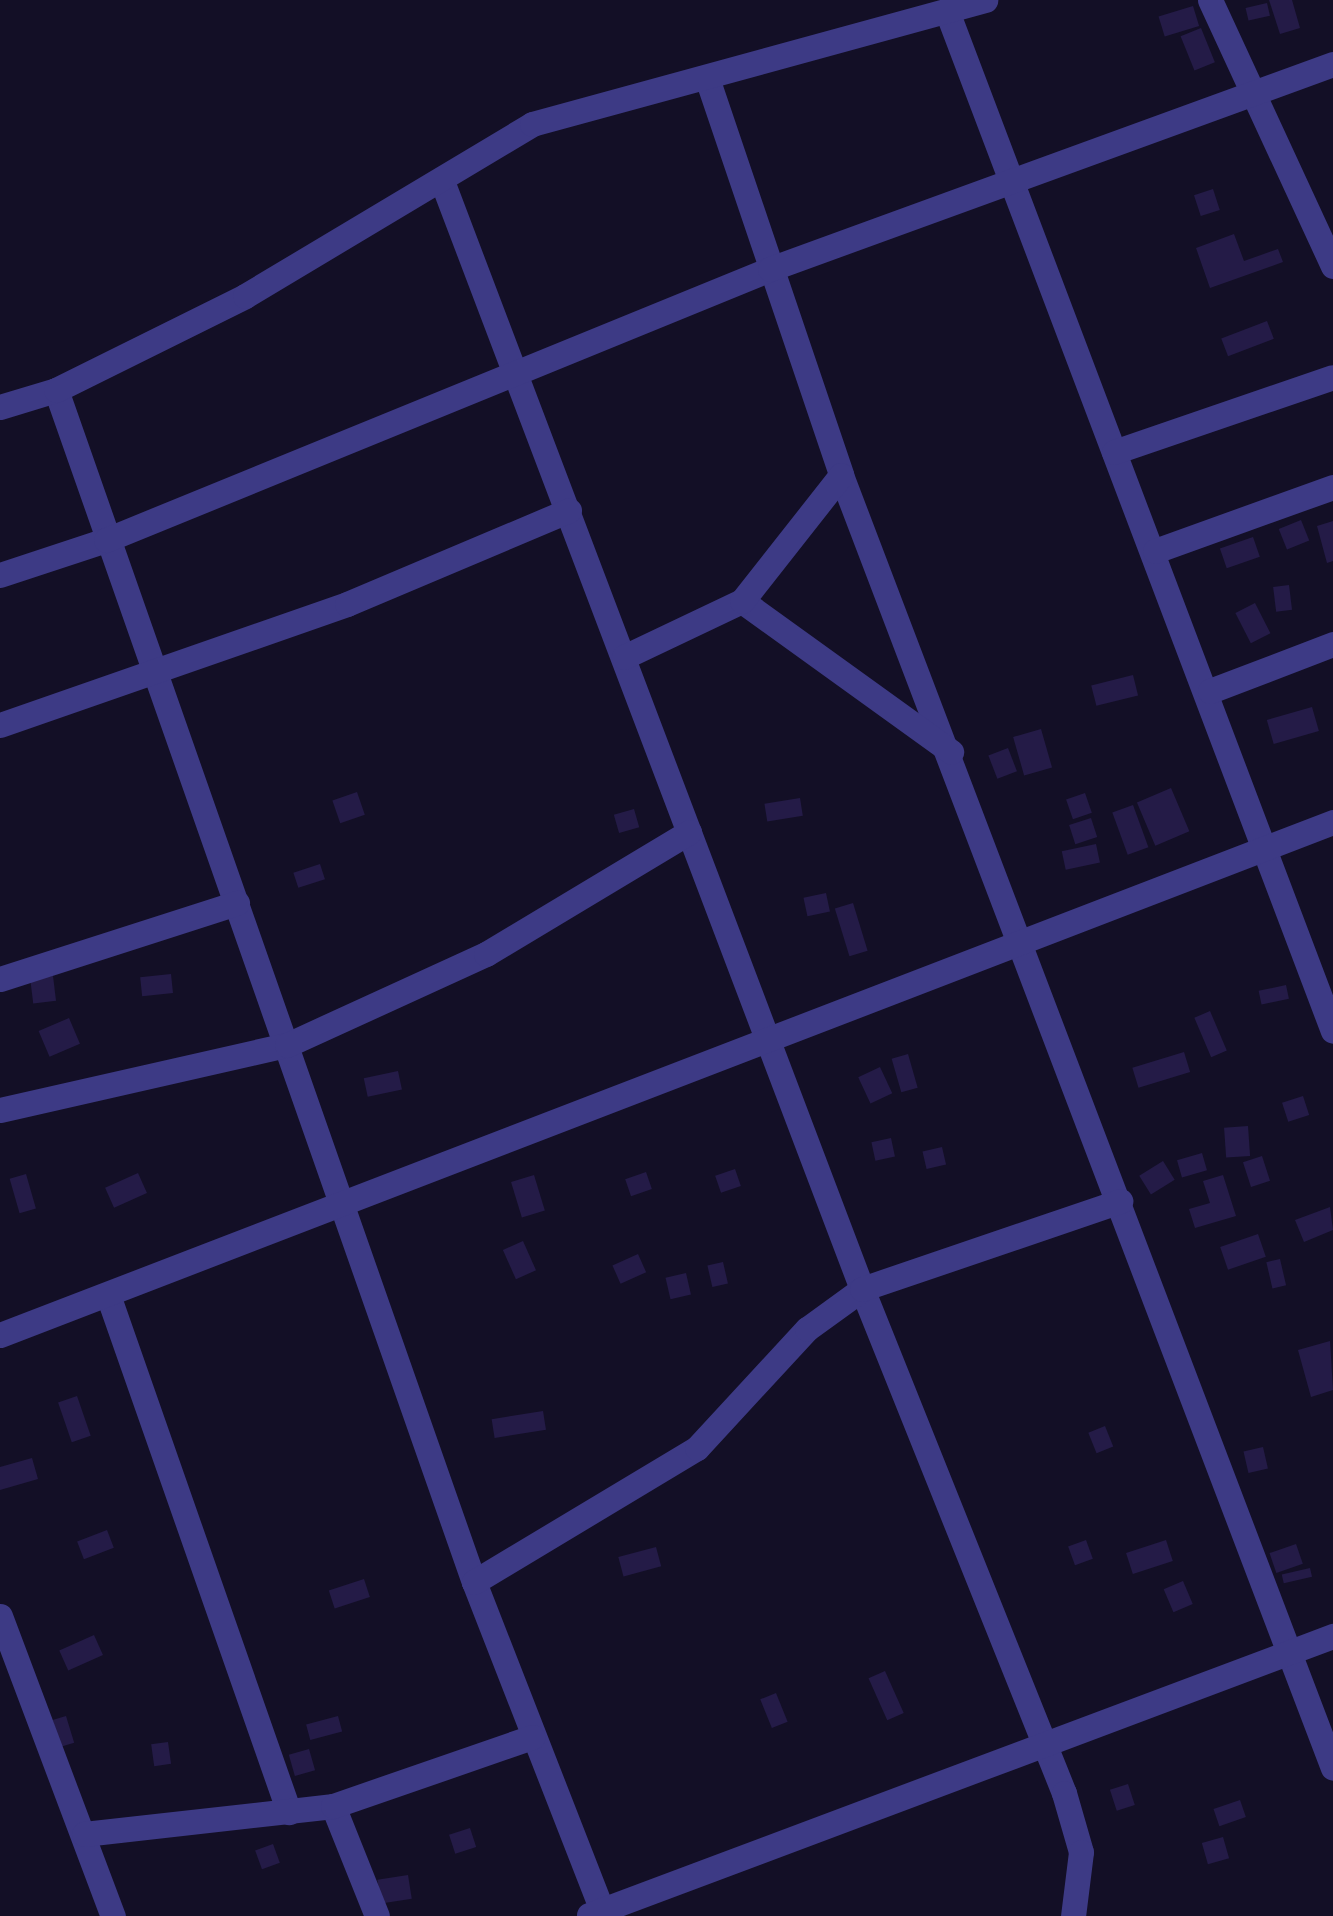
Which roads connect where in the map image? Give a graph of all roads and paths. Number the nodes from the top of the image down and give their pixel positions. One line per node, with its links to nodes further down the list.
1 (985, 0): 3 (street)
2 (1210, 0): 6 (street)
3 (948, 14): 5 (street); 8 (street)
4 (1333, 64): 6 (street)
5 (707, 78): 7 (street); 10 (street)
6 (1248, 95): 8 (street); 9 (street)
7 (442, 181): 11 (street); 13 (street)
8 (1013, 181): 10 (street); 15 (street)
9 (1333, 266)
10 (770, 269): 11 (street); 16 (street)
11 (517, 368): 18 (street); 19 (street)
12 (1333, 377): 15 (street)
13 (56, 390): 14 (street); 19 (street)
14 (0, 407)
15 (1114, 452): 20 (street)
16 (842, 475): 22 (street); 28 (street)
17 (1333, 487): 20 (street)
18 (570, 510): 24 (street); 25 (street)
19 (106, 540): 21 (street); 25 (street)
20 (1154, 551): 26 (street)
21 (0, 576)
22 (742, 601): 24 (street); 28 (street)
23 (1333, 644): 26 (street)
24 (624, 656): 30 (street)
25 (154, 675): 27 (street); 32 (street)
26 (1210, 691): 31 (street)
27 (0, 725)
28 (952, 752): 33 (street)
29 (1333, 822): 31 (street)
30 (689, 832): 36 (street); 37 (street)
31 (1264, 848): 33 (street); 35 (street)
32 (237, 903): 34 (street); 37 (street)
33 (1022, 940): 36 (street); 39 (street)
34 (0, 979)
35 (1333, 1031)
36 (766, 1041): 40 (street); 41 (street)
37 (287, 1045): 38 (street); 40 (street)
38 (1, 1107)
39 (1120, 1201): 41 (street); 47 (street)
40 (345, 1208): 42 (street); 44 (street)
41 (862, 1289): 44 (street); 49 (street)
42 (108, 1295): 43 (street); 52 (street)
43 (0, 1334)
44 (474, 1582): 48 (street)
45 (0, 1616): 53 (street)
46 (1333, 1636): 47 (street)
47 (1290, 1652): 49 (street); 50 (street)
48 (532, 1738): 51 (street); 54 (street)
49 (1046, 1745): 54 (street); 57 (street)
50 (1333, 1768)
51 (333, 1806): 52 (street); 56 (street)
52 (290, 1812): 53 (street)
53 (84, 1834): 55 (street)
54 (597, 1914)
55 (112, 1916)
56 (377, 1916)
57 (1073, 1916)

